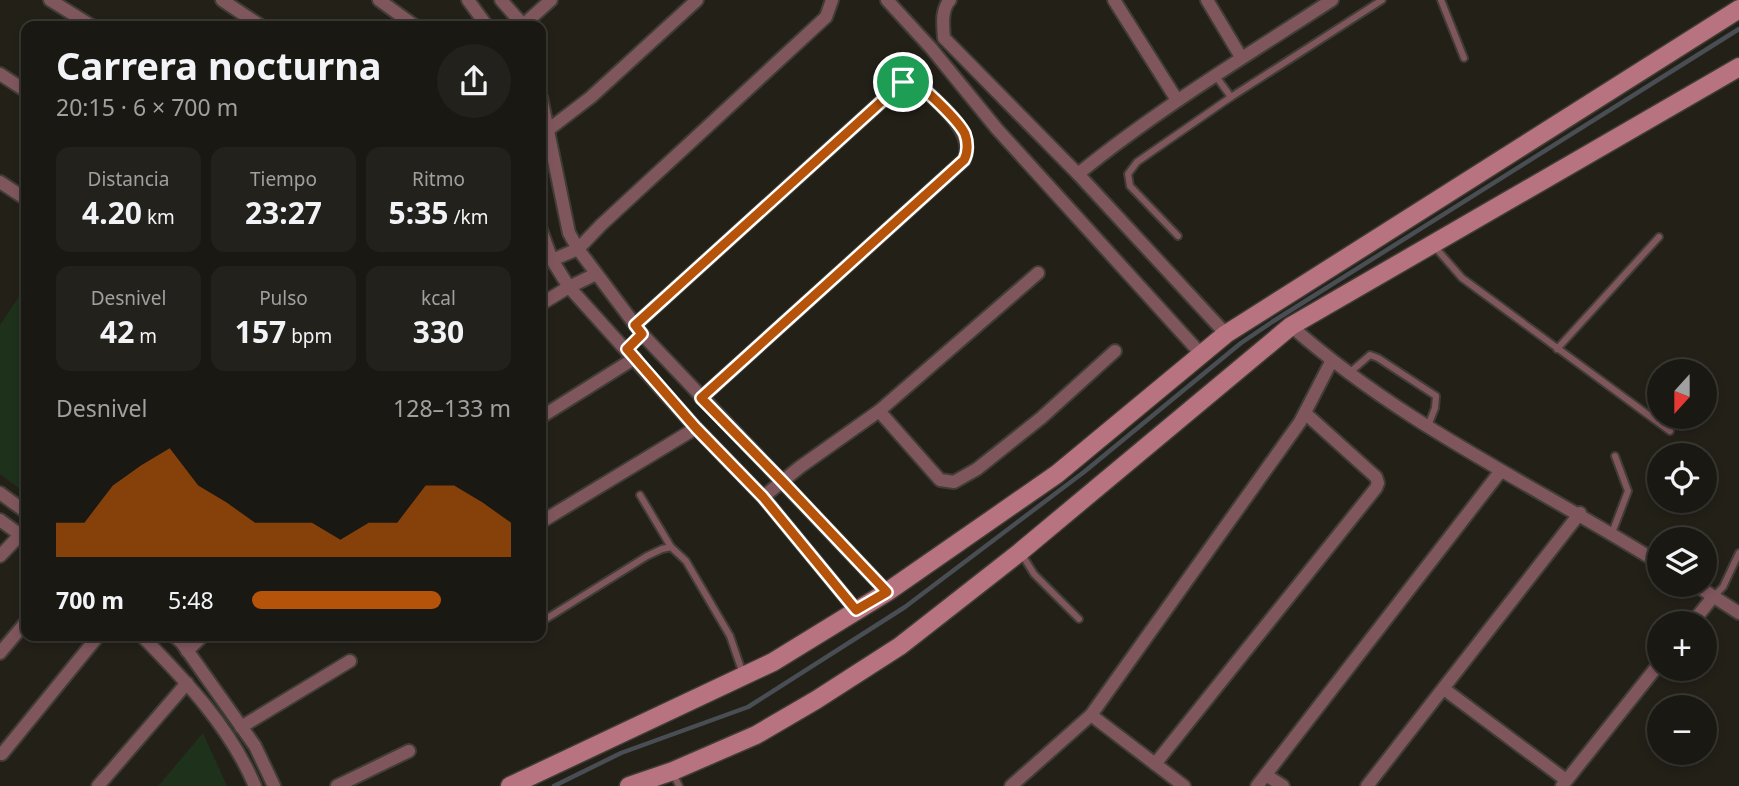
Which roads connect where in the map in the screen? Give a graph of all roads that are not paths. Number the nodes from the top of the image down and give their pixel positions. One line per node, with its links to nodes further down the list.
1 (50, 0): 18 (street)
2 (222, 0): 19 (street)
3 (379, 0): 20 (street)
4 (468, 0): 21 (street)
5 (501, 0): 22 (street)
6 (551, 0): 23 (street)
7 (697, 0): 32 (street)
8 (832, 0): 41 (street)
9 (887, 0): 53 (street)
10 (950, 0): 34 (street)
11 (1114, 0): 31 (street)
12 (1207, 0): 24 (street)
13 (1332, 0): 16 (street)
14 (1382, 0): 30 (lane)
15 (1441, 0): 25 (lane)
16 (1314, 5): 24 (street)
17 (1739, 9): 49 (street)
18 (84, 21)
19 (254, 21)
20 (408, 21)
21 (483, 21)
22 (519, 21)
23 (528, 21)
24 (1241, 57): 28 (street)
25 (1464, 58)
26 (1739, 67): 40 (street)
27 (0, 74): 29 (street)
28 (1215, 75): 30 (lane); 31 (street)
29 (21, 88)
30 (1231, 97): 37 (lane)
31 (1177, 100): 34 (street)
32 (546, 132)
33 (546, 137): 41 (street)
34 (1079, 174): 49 (street)
35 (0, 181): 36 (street)
36 (21, 196)
37 (1178, 236)
38 (1659, 237): 50 (lane)
39 (546, 244): 42 (street)
40 (1433, 244): 47 (street); 50 (lane)
41 (578, 249): 42 (street); 44 (street)
42 (552, 260): 45 (street)
43 (1038, 273): 57 (street)
44 (596, 274): 45 (street); 48 (street)
45 (569, 286): 46 (street); 52 (street)
46 (546, 301)
47 (1291, 326): 54 (street); 77 (street)
48 (638, 329): 52 (street); 56 (street); 56 (street)
49 (1226, 334): 53 (street)
50 (1557, 349): 62 (lane)
51 (1115, 351): 57 (street)
52 (631, 353): 58 (street); 60 (street)
53 (1201, 354): 81 (street)
54 (1331, 362): 55 (street); 59 (street)
55 (1348, 374): 61 (street); 61 (lane)
56 (701, 398): 65 (street)
57 (879, 411): 65 (street)
58 (546, 412)
59 (1305, 413): 101 (street); 105 (street)
60 (696, 428): 68 (street); 71 (street)
61 (1427, 428): 64 (street)
62 (1670, 431)
63 (1615, 456): 73 (lane)
64 (1500, 472): 70 (street); 106 (street)
65 (782, 481): 68 (street); 81 (street)
66 (0, 493): 69 (street)
67 (640, 495): 76 (lane)
68 (763, 497): 84 (street)
69 (21, 508)
70 (1580, 513): 73 (street); 100 (street)
71 (546, 519)
72 (0, 520): 74 (street)
73 (1612, 533): 79 (street)
74 (21, 536)
75 (21, 539): 80 (street)
76 (671, 547): 87 (lane); 97 (lane)
77 (1020, 552): 88 (lane); 107 (street)
78 (1739, 553): 82 (lane)
79 (1647, 555)
80 (0, 556)
81 (887, 592): 84 (street)
82 (1717, 593)
83 (1713, 597): 85 (street); 86 (street)
84 (856, 610): 97 (street)
85 (1702, 611)
86 (1739, 613)
87 (546, 619)
88 (1079, 619)
89 (21, 628): 95 (street)
90 (94, 641): 104 (street)
91 (147, 641): 99 (street)
92 (178, 641): 94 (street)
93 (198, 641): 94 (street)
94 (187, 651): 102 (street)
95 (0, 653)
96 (350, 661): 102 (street)
97 (743, 676): 113 (street)
98 (1647, 679): 108 (street)
99 (187, 683): 109 (street); 110 (street)
100 (1444, 689): 108 (street); 119 (street)
101 (1091, 715): 105 (street); 115 (street)
102 (241, 727): 111 (street)
103 (409, 751): 112 (street)
104 (2, 754)
105 (1155, 765): 116 (street)
106 (1266, 775): 117 (street); 118 (street)
107 (676, 778): 114 (street)
108 (1564, 783)
109 (98, 786)
110 (256, 786)
111 (274, 786)
112 (337, 786)
113 (510, 786)
114 (629, 786)
115 (1011, 786)
116 (1184, 786)
117 (1257, 786)
118 (1283, 786)
119 (1367, 786)

